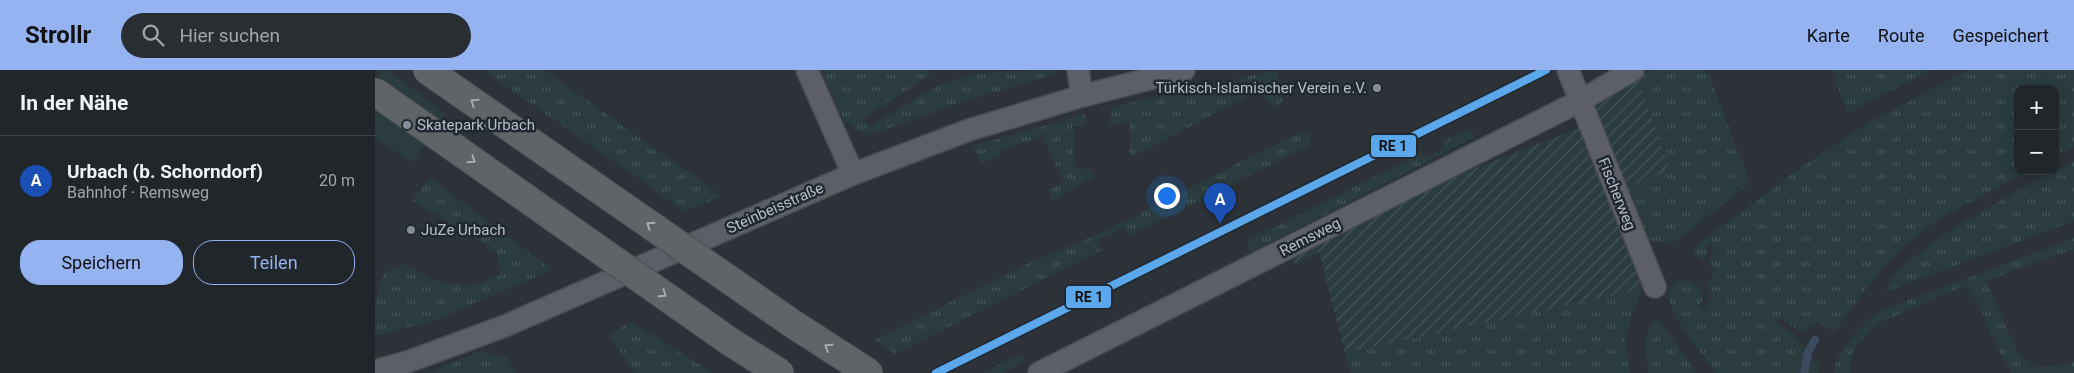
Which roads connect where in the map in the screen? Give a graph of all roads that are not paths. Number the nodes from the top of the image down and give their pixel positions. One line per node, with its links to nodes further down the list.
1 (427, 70): 14 (highway, one-way to 1, bridge)
2 (807, 70): 10 (street)
3 (1078, 70): 8 (street)
4 (1184, 70): 8 (street, Steinbeisstraße)
5 (1569, 70): 9 (street, Fischerweg)
6 (1633, 70): 9 (street, Remsweg)
7 (375, 92): 13 (highway, one-way to 13, bridge)
8 (1082, 96): 10 (street, Steinbeisstraße)
9 (1580, 101): 11 (street, Fischerweg); 15 (street, Remsweg)
10 (853, 174): 12 (street, Steinbeisstraße)
11 (1655, 287)
12 (375, 371)
13 (780, 373)
14 (869, 373)
15 (1039, 373)

